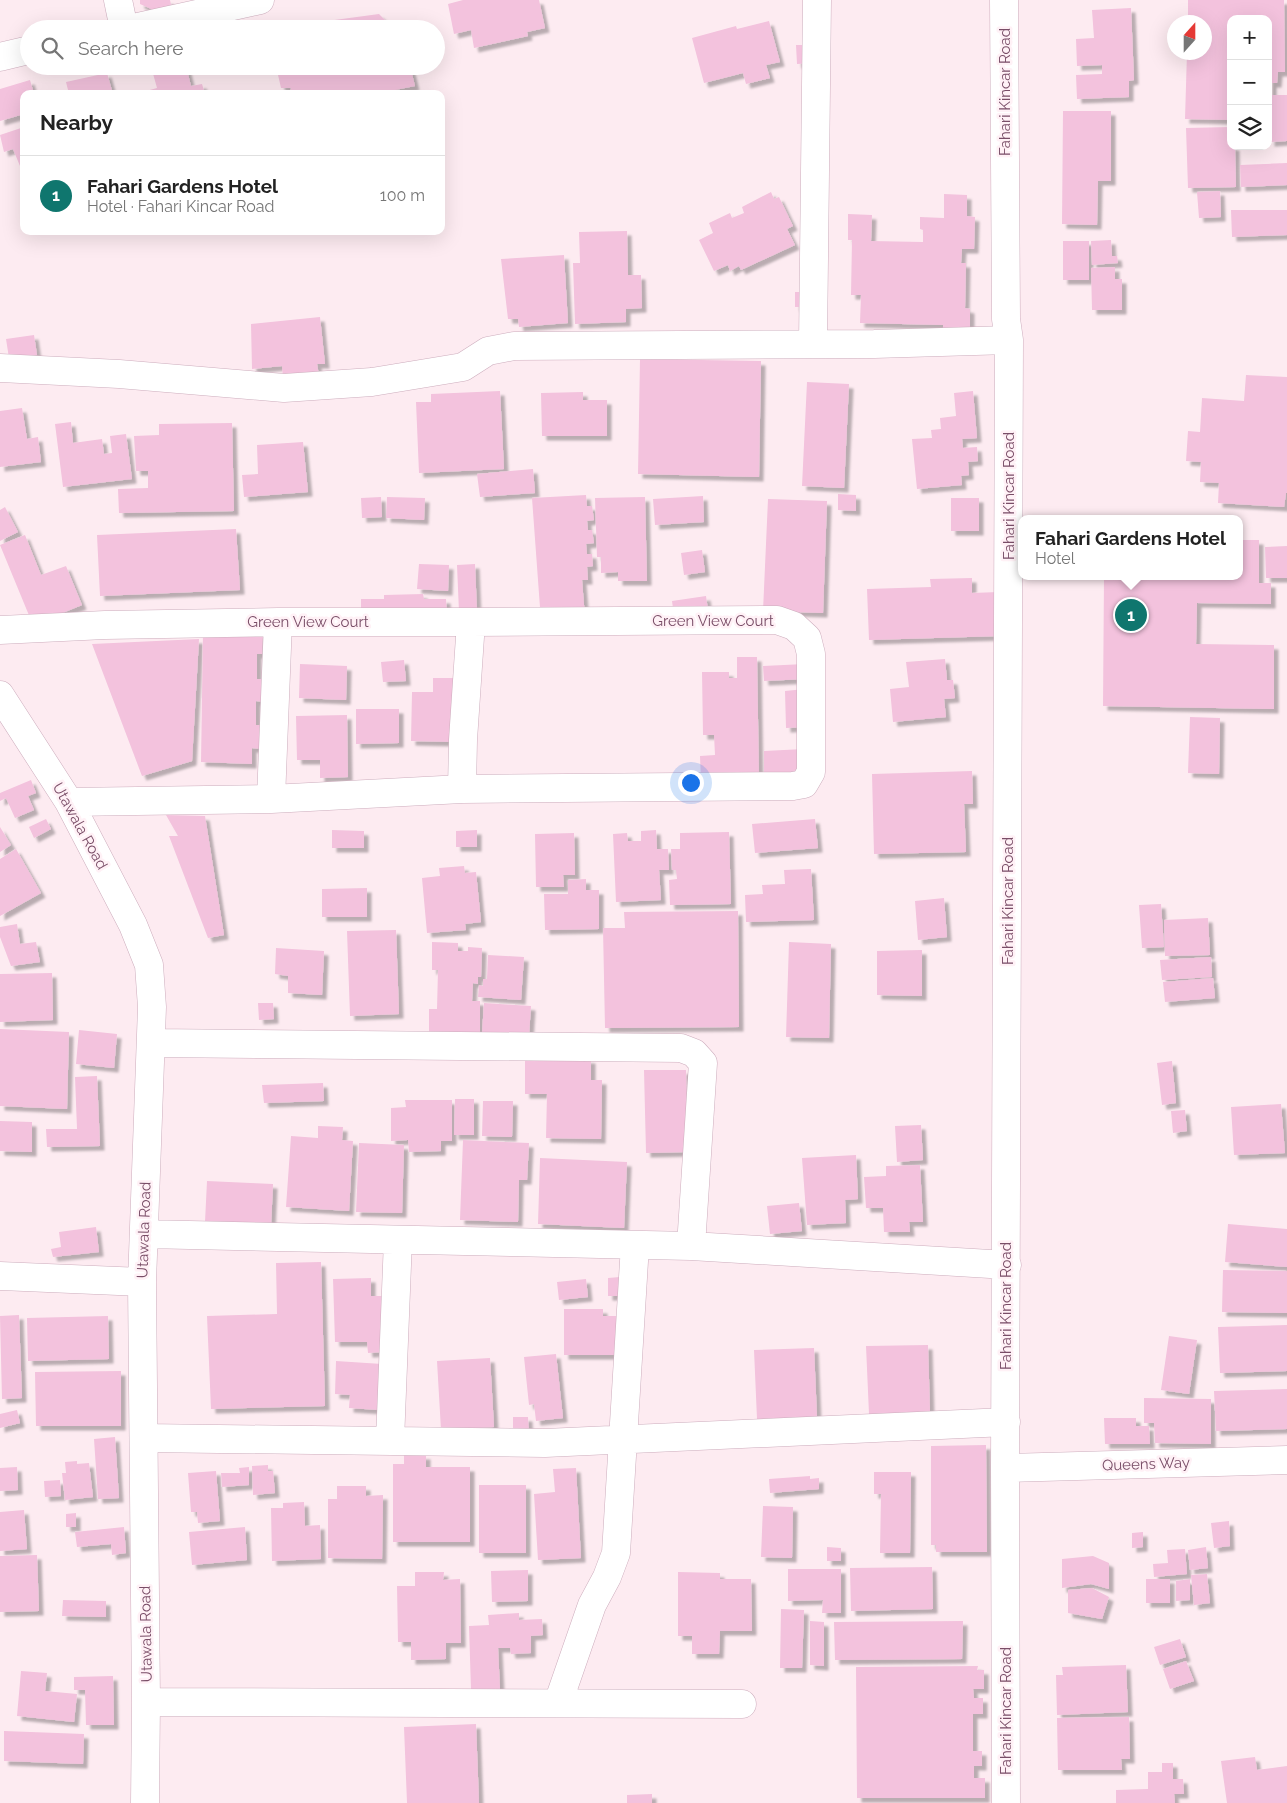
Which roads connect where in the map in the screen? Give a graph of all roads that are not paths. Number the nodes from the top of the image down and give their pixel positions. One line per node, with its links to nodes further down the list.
1 (118, 0): 5 (street)
2 (260, 0): 6 (street)
3 (817, 0): 10 (street)
4 (1004, 0): 9 (street, Fahari Kincar Road)
5 (122, 20)
6 (170, 20)
7 (20, 52): 8 (street)
8 (0, 57)
9 (1009, 340): 10 (street); 24 (street, Fahari Kincar Road)
10 (813, 344): 11 (street)
11 (0, 368)
12 (278, 622): 13 (street, Green View Court); 14 (street, Green View Court); 17 (street)
13 (471, 622): 16 (street); 16 (street, Green View Court)
14 (0, 630)
15 (0, 695): 18 (street, Utawala Road)
16 (462, 789): 17 (street, Green View Court)
17 (271, 798): 18 (street, Green View Court)
18 (68, 802): 19 (street, Utawala Road)
19 (151, 1043): 20 (street, Utawala Road); 23 (street)
20 (145, 1234): 21 (street); 26 (street, Utawala Road)
21 (398, 1240): 22 (street); 30 (street)
22 (635, 1245): 23 (street); 29 (street)
23 (691, 1246): 24 (street)
24 (1007, 1265): 27 (street, Fahari Kincar Road)
25 (0, 1276): 26 (street)
26 (142, 1282): 28 (street, Utawala Road)
27 (1006, 1422): 29 (street); 32 (street, Fahari Kincar Road)
28 (144, 1438): 30 (street); 33 (street, Utawala Road)
29 (622, 1439): 30 (street); 34 (street)
30 (390, 1441)
31 (1287, 1460): 32 (street, Queens Way)
32 (1005, 1468): 37 (street, Fahari Kincar Road)
33 (146, 1702): 34 (street); 36 (street, Utawala Road)
34 (558, 1703): 35 (street)
35 (742, 1704)
36 (145, 1803)
37 (1006, 1803)

